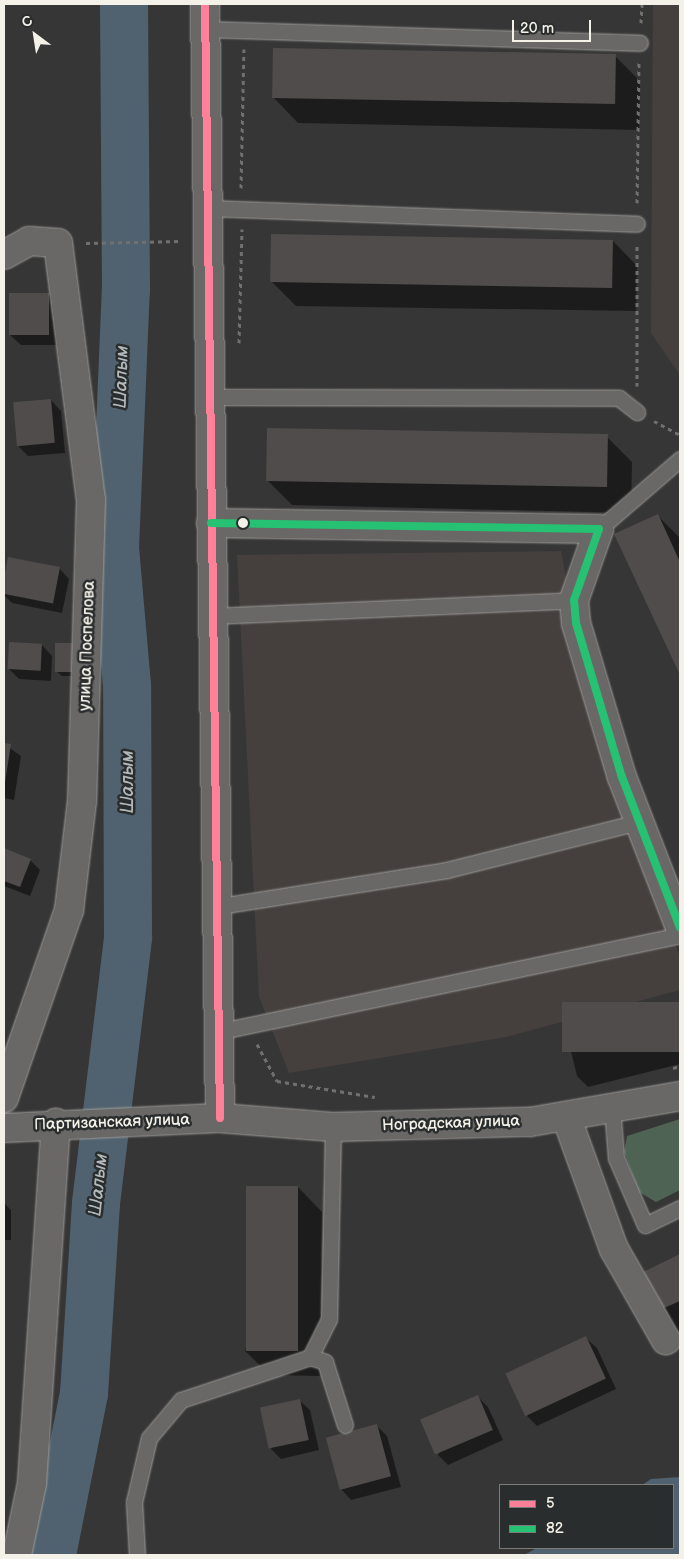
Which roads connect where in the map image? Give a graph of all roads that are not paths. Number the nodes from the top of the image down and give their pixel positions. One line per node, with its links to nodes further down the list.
1 (204, 16): 2 (lane); 3 (street)
2 (640, 43)
3 (208, 208): 4 (lane); 6 (street)
4 (637, 224)
5 (4, 255): 19 (street, улица Поспелова)
6 (211, 397): 7 (lane); 9 (street)
7 (637, 412)
8 (680, 459): 10 (lane)
9 (211, 522): 10 (street); 12 (street)
10 (599, 529): 11 (street)
11 (574, 600): 12 (lane); 13 (street)
12 (212, 616): 14 (street)
13 (638, 822): 14 (lane); 15 (street)
14 (214, 907): 17 (street)
15 (680, 927)
16 (680, 935): 17 (lane)
17 (216, 1032): 22 (street)
18 (680, 1096): 20 (street, Ноградская улица)
19 (4, 1098)
20 (612, 1108): 21 (street, Ноградская улица); 26 (lane)
21 (566, 1116): 24 (street, Ноградская улица); 27 (street)
22 (220, 1118): 23 (street, Партизанская улица); 24 (street, Ноградская улица)
23 (56, 1123): 25 (street, Партизанская улица); 30 (street)
24 (333, 1127): 28 (lane)
25 (4, 1128)
26 (680, 1208)
27 (666, 1340)
28 (310, 1357): 29 (lane); 31 (lane)
29 (345, 1425)
30 (17, 1555)
31 (137, 1555)

